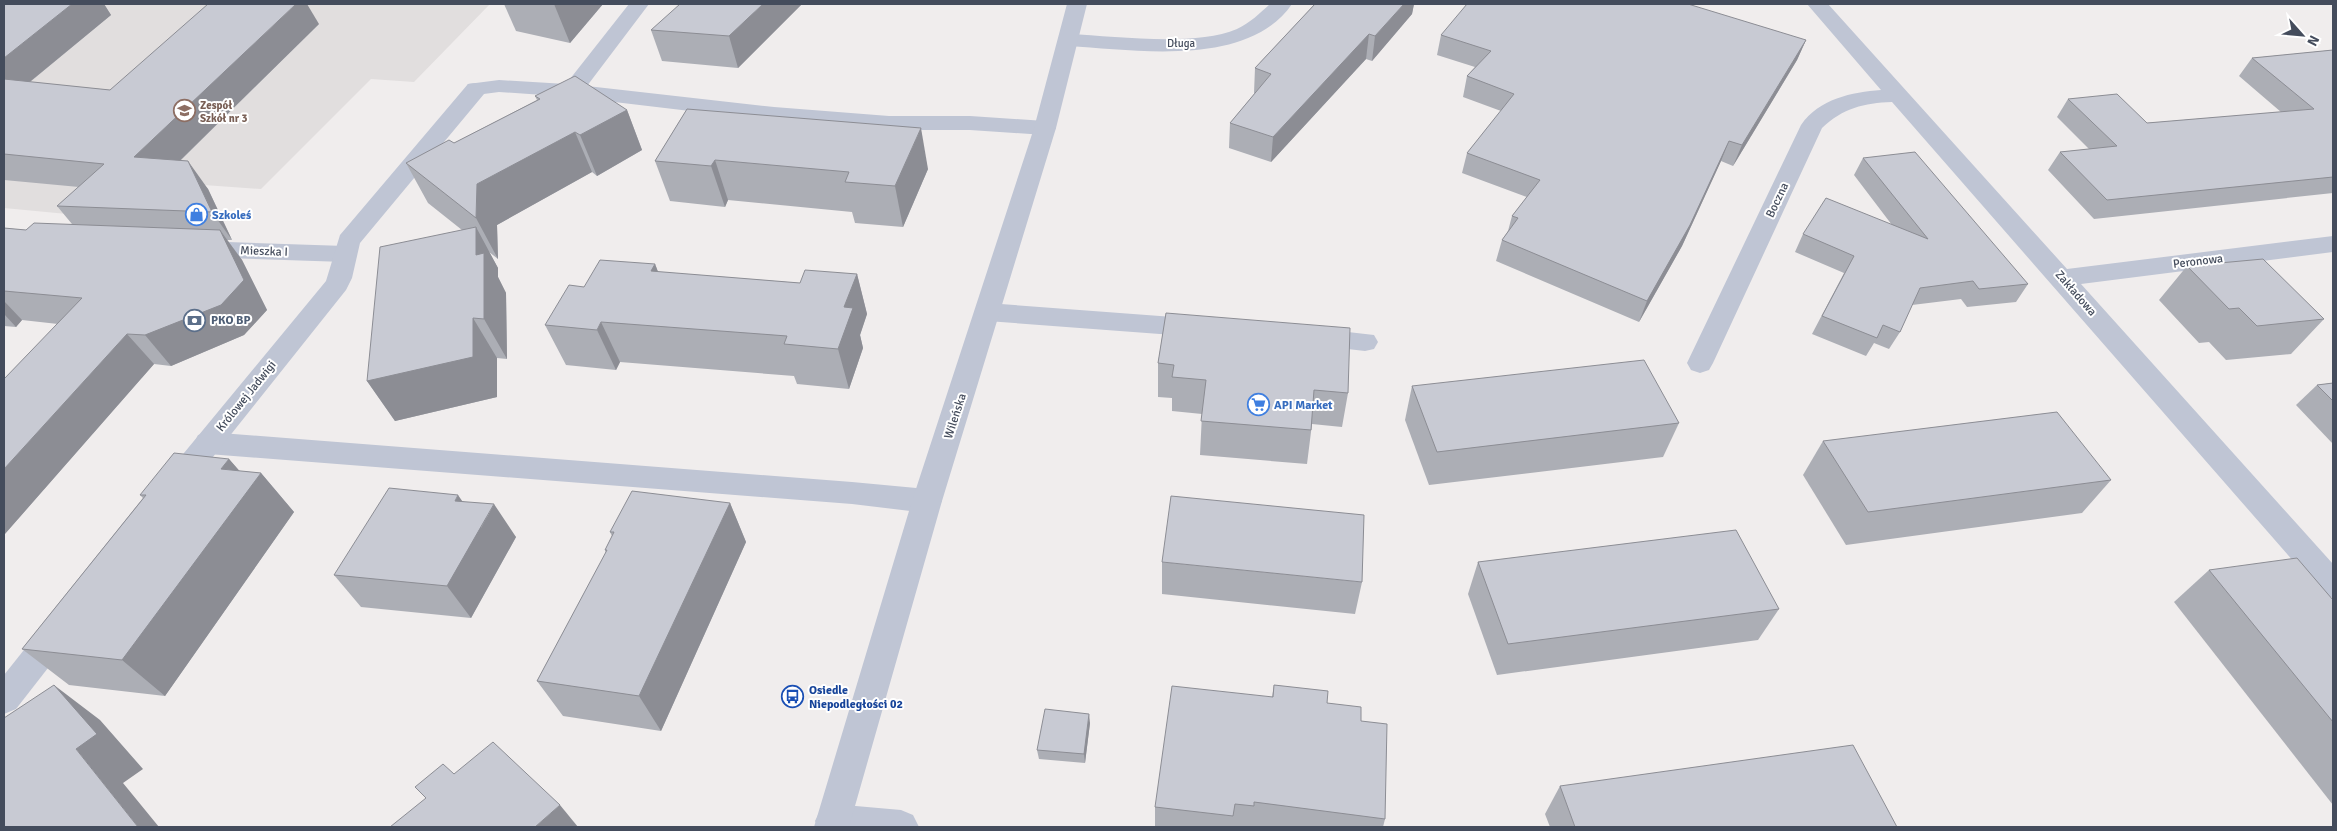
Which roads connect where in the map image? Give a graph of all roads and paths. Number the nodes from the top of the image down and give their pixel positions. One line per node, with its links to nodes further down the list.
1 (639, 4): 6 (street)
2 (1077, 4): 5 (street, Wileńska)
3 (1282, 4): 5 (street, Długa)
4 (1817, 4): 7 (street, Zakładowa)
5 (1069, 40): 8 (street, Wileńska)
6 (572, 91): 8 (street); 11 (street, Królowej Jadwigi)
7 (1900, 95): 12 (street, Zakładowa); 17 (street, Boczna)
8 (1045, 128): 13 (street, Wileńska)
9 (2333, 244): 12 (street, Peronowa)
10 (175, 248): 11 (street, Mieszka I)
11 (345, 254): 18 (street, Królowej Jadwigi)
12 (2062, 278): 21 (street, Zakładowa)
13 (987, 312): 14 (street); 19 (street, Wileńska)
14 (1220, 330)
15 (1288, 335): 16 (street)
16 (1365, 342)
17 (1700, 363)
18 (208, 443): 19 (street); 20 (street, Królowej Jadwigi)
19 (927, 501): 24 (street, Wileńska)
20 (159, 505)
21 (2333, 584)
22 (72, 614): 23 (street)
23 (4, 699)
24 (832, 824): 25 (street)
25 (901, 827)

